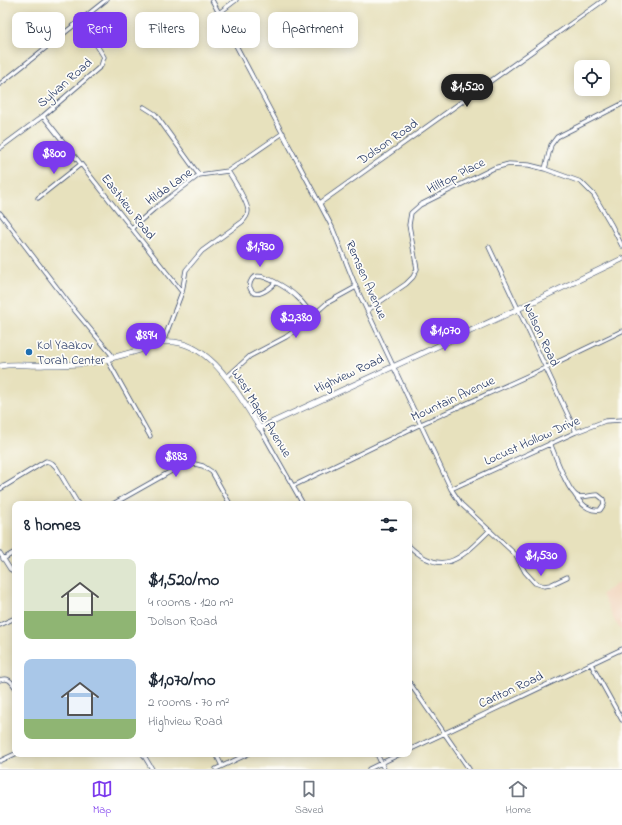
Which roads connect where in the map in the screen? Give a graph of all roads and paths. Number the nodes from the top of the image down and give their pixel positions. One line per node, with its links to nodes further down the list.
1 (106, 0): 5 (street)
2 (212, 0): 6 (street, Remsen Avenue)
3 (236, 0): 7 (street)
4 (604, 0): 22 (street, Dolson Road)
5 (91, 12)
6 (218, 12)
7 (220, 12)
8 (73, 26): 11 (street)
9 (98, 48): 14 (street, Sylvan Road)
10 (238, 48): 15 (street, Remsen Avenue)
11 (0, 84)
12 (622, 104): 18 (street)
13 (144, 107): 20 (street)
14 (43, 116): 16 (street, Sylvan Road); 17 (street, Eastview Road)
15 (283, 133): 19 (street, Hilda Lane); 22 (street, Remsen Avenue)
16 (0, 148)
17 (81, 164): 21 (street); 24 (street, Eastview Road)
18 (545, 169): 25 (street, Hilltop Place); 32 (street, Hilltop Place)
19 (228, 171): 20 (street, Hilda Lane); 30 (street)
20 (199, 175): 24 (street, Hilda Lane)
21 (38, 198)
22 (320, 203): 29 (street, Remsen Avenue)
23 (0, 213): 36 (street)
24 (132, 228): 30 (street, Eastview Road)
25 (622, 246)
26 (489, 247): 31 (street, Nelson Road)
27 (622, 259): 31 (street, Highview Road)
28 (275, 283): 28 (street); 33 (street)
29 (356, 287): 32 (street, Remsen Avenue); 33 (street)
30 (182, 292): 35 (street)
31 (518, 309): 39 (street, Highview Road); 40 (street, Nelson Road)
32 (368, 310): 39 (street, Remsen Avenue)
33 (313, 316): 41 (street)
34 (622, 331): 40 (street, Mountain Avenue)
35 (163, 342): 36 (street, West Maple Avenue); 41 (street, West Maple Avenue)
36 (113, 358): 37 (street, West Maple Avenue)
37 (107, 359): 38 (street, West Maple Avenue); 46 (street)
38 (0, 366)
39 (394, 366): 43 (street, Remsen Avenue); 44 (street, Highview Road)
40 (545, 368): 43 (street, Mountain Avenue); 45 (street, Nelson Road)
41 (227, 377): 44 (street, West Maple Avenue)
42 (622, 420): 45 (street, Locust Hollow Drive)
43 (421, 424): 48 (street, Mountain Avenue); 50 (street, Remsen Avenue)
44 (260, 428): 48 (street, West Maple Avenue)
45 (576, 432): 47 (street, Locust Hollow Drive)
46 (150, 436)
47 (550, 443): 50 (street, Locust Hollow Drive); 51 (street)
48 (293, 486): 55 (street, West Maple Avenue)
49 (0, 489): 52 (street)
50 (451, 489): 56 (street, Remsen Avenue)
51 (575, 495): 51 (street)
52 (76, 501)
53 (118, 501): 54 (street)
54 (228, 501)
55 (301, 501)
56 (490, 530): 57 (street); 62 (street, Remsen Avenue)
57 (412, 549)
58 (0, 553): 60 (street)
59 (12, 554): 60 (street)
60 (3, 558): 61 (street)
61 (12, 570)
62 (567, 578)
63 (12, 619): 64 (street)
64 (0, 625)
65 (622, 649): 66 (street, Carlton Road)
66 (591, 664): 70 (street); 71 (street, Carlton Road)
67 (0, 680): 68 (street)
68 (12, 681)
69 (412, 686): 71 (street)
70 (622, 720)
71 (444, 733): 72 (street, Carlton Road); 86 (street)
72 (412, 749)
73 (12, 755): 79 (street)
74 (145, 757): 82 (street)
75 (218, 757): 81 (street)
76 (242, 757): 81 (street)
77 (378, 757): 80 (street)
78 (394, 757): 80 (street)
79 (0, 761)
80 (381, 763): 84 (street); 85 (street)
81 (222, 766): 83 (street)
82 (152, 769)
83 (216, 769)
84 (369, 769)
85 (384, 769)
86 (469, 769)

